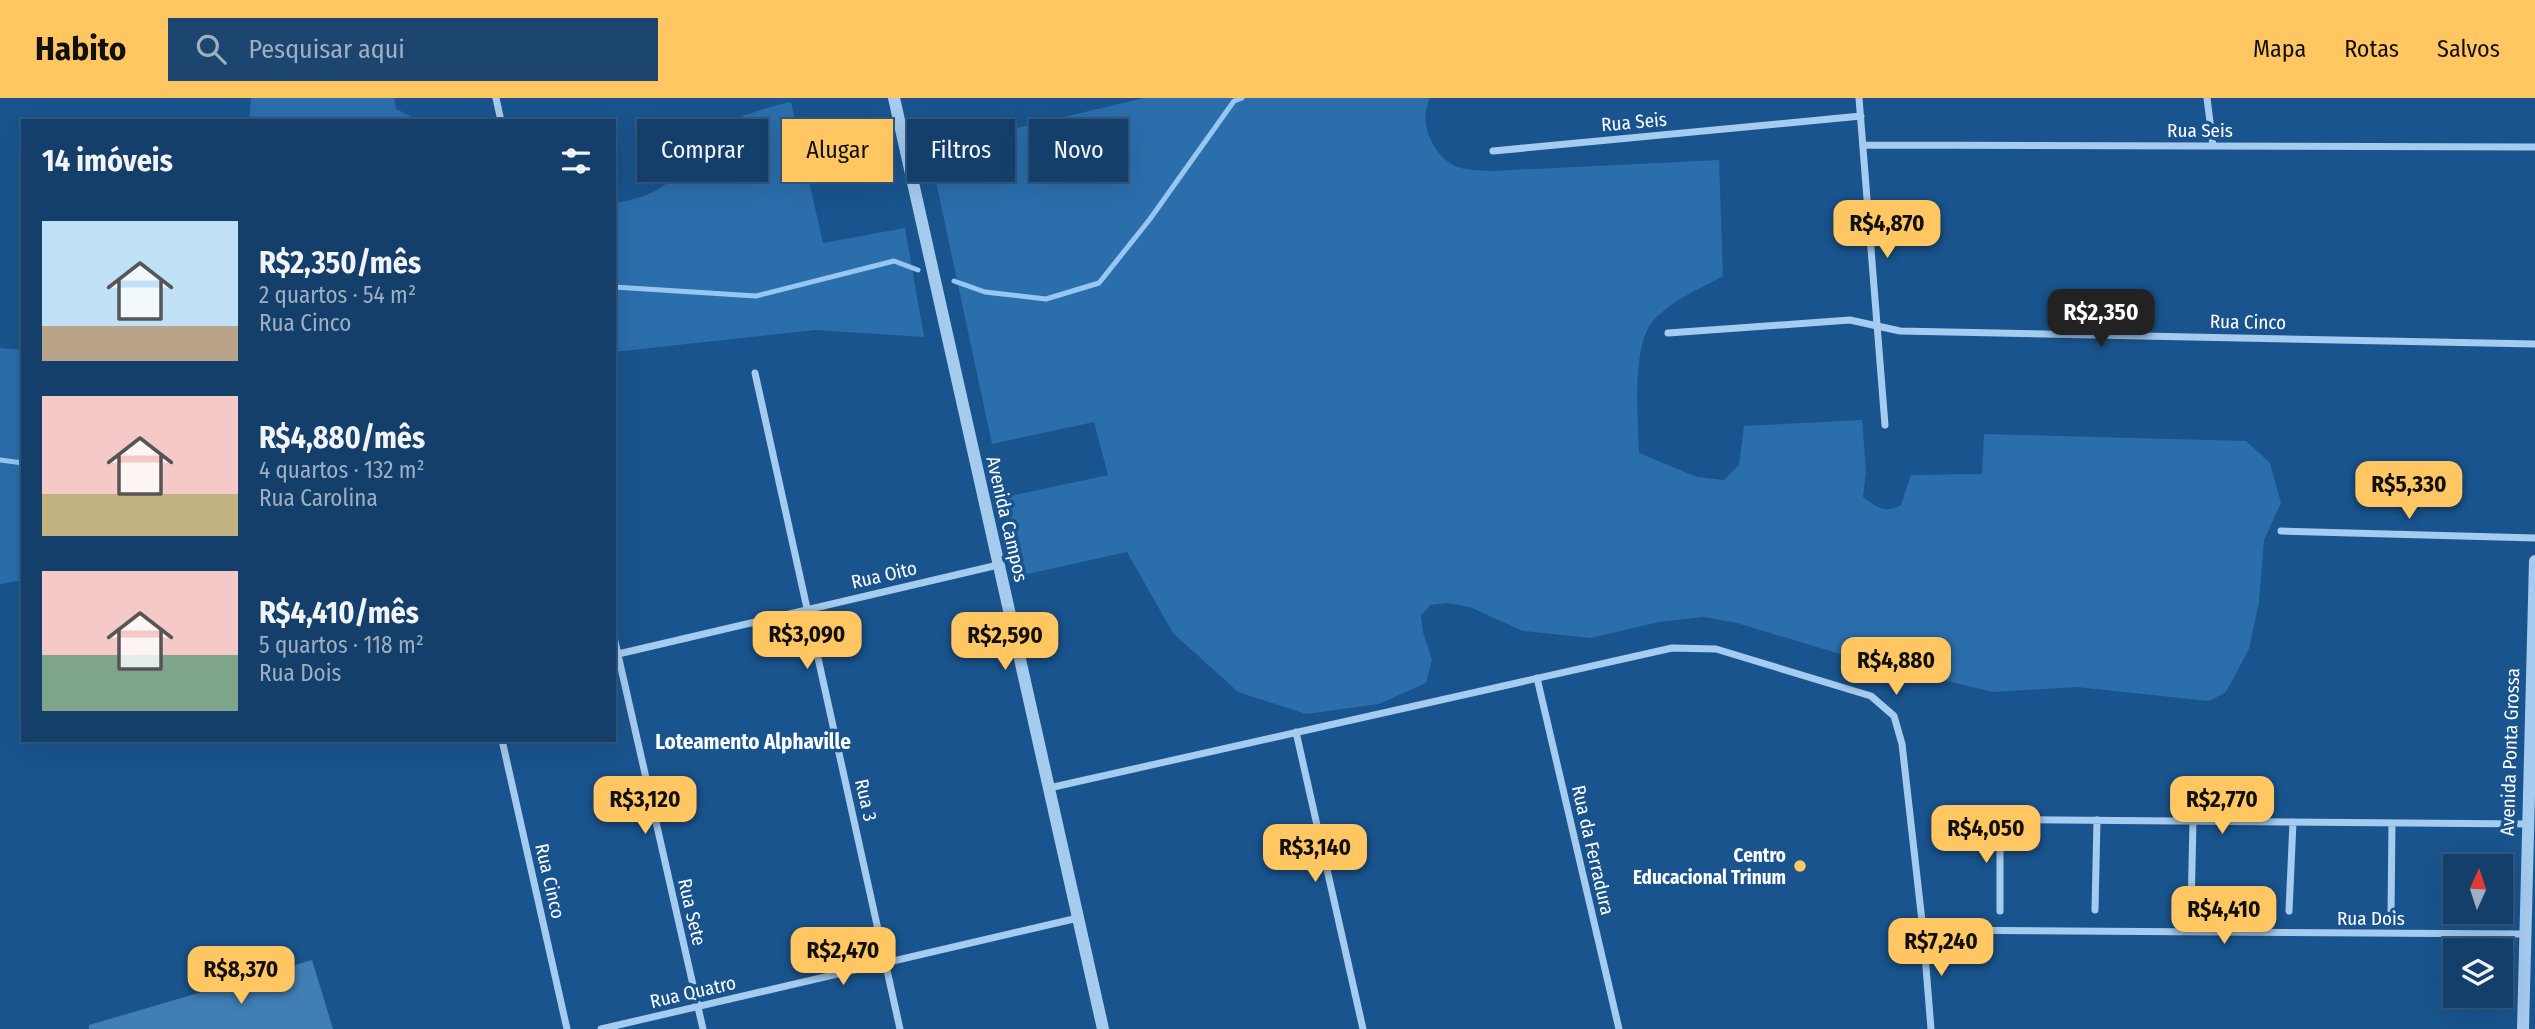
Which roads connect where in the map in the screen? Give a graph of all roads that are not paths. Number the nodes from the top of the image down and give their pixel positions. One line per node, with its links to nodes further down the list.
1 (496, 98): 6 (street)
2 (894, 98): 19 (street, Avenida Campos)
3 (1859, 98): 5 (street)
4 (2207, 98): 8 (street)
5 (1861, 116): 7 (street); 10 (street, Rua Seis)
6 (501, 119)
7 (1864, 145): 8 (street, Rua Seis); 11 (street)
8 (2213, 146): 9 (street, Rua Seis)
9 (2535, 148)
10 (1493, 151)
11 (1879, 327): 12 (street, Rua Cinco); 13 (street, Rua Cinco); 15 (street)
12 (1668, 333)
13 (2535, 344)
14 (755, 373): 20 (street, Rua 3)
15 (1885, 425)
16 (2281, 531): 17 (street)
17 (2535, 538)
18 (2535, 561): 32 (street, Avenida Ponta Grossa)
19 (998, 565): 20 (street, Rua Oito); 25 (street, Avenida Campos)
20 (807, 610): 21 (street, Rua Oito); 41 (street, Rua 3)
21 (616, 655): 42 (street, Rua Sete)
22 (1537, 678): 23 (street); 39 (street); 49 (street, Rua da Ferradura)
23 (1296, 732): 25 (street); 48 (street)
24 (502, 742): 43 (street, Rua Cinco)
25 (1049, 788): 38 (street, Avenida Campos)
26 (1955, 819): 27 (street)
27 (2000, 820): 28 (street); 34 (street)
28 (2097, 820): 29 (street); 33 (street)
29 (2193, 821): 30 (street); 35 (street)
30 (2293, 822): 31 (street); 36 (street)
31 (2392, 823): 32 (street); 37 (street)
32 (2527, 824): 40 (street, Avenida Ponta Grossa)
33 (2095, 910)
34 (2000, 911)
35 (2191, 911)
36 (2289, 911)
37 (2391, 913)
38 (1078, 918): 41 (street, Rua Quatro); 47 (street, Avenida Campos)
39 (1923, 930): 40 (street, Rua Dois); 50 (street)
40 (2525, 934): 51 (street, Avenida Ponta Grossa)
41 (886, 963): 42 (street, Rua Quatro); 46 (street, Rua 3)
42 (698, 1007): 44 (street, Rua Quatro); 45 (street, Rua Sete)
43 (567, 1029)
44 (601, 1029)
45 (703, 1029)
46 (901, 1029)
47 (1103, 1029)
48 (1363, 1029)
49 (1619, 1029)
50 (1931, 1029)
51 (2523, 1029)

